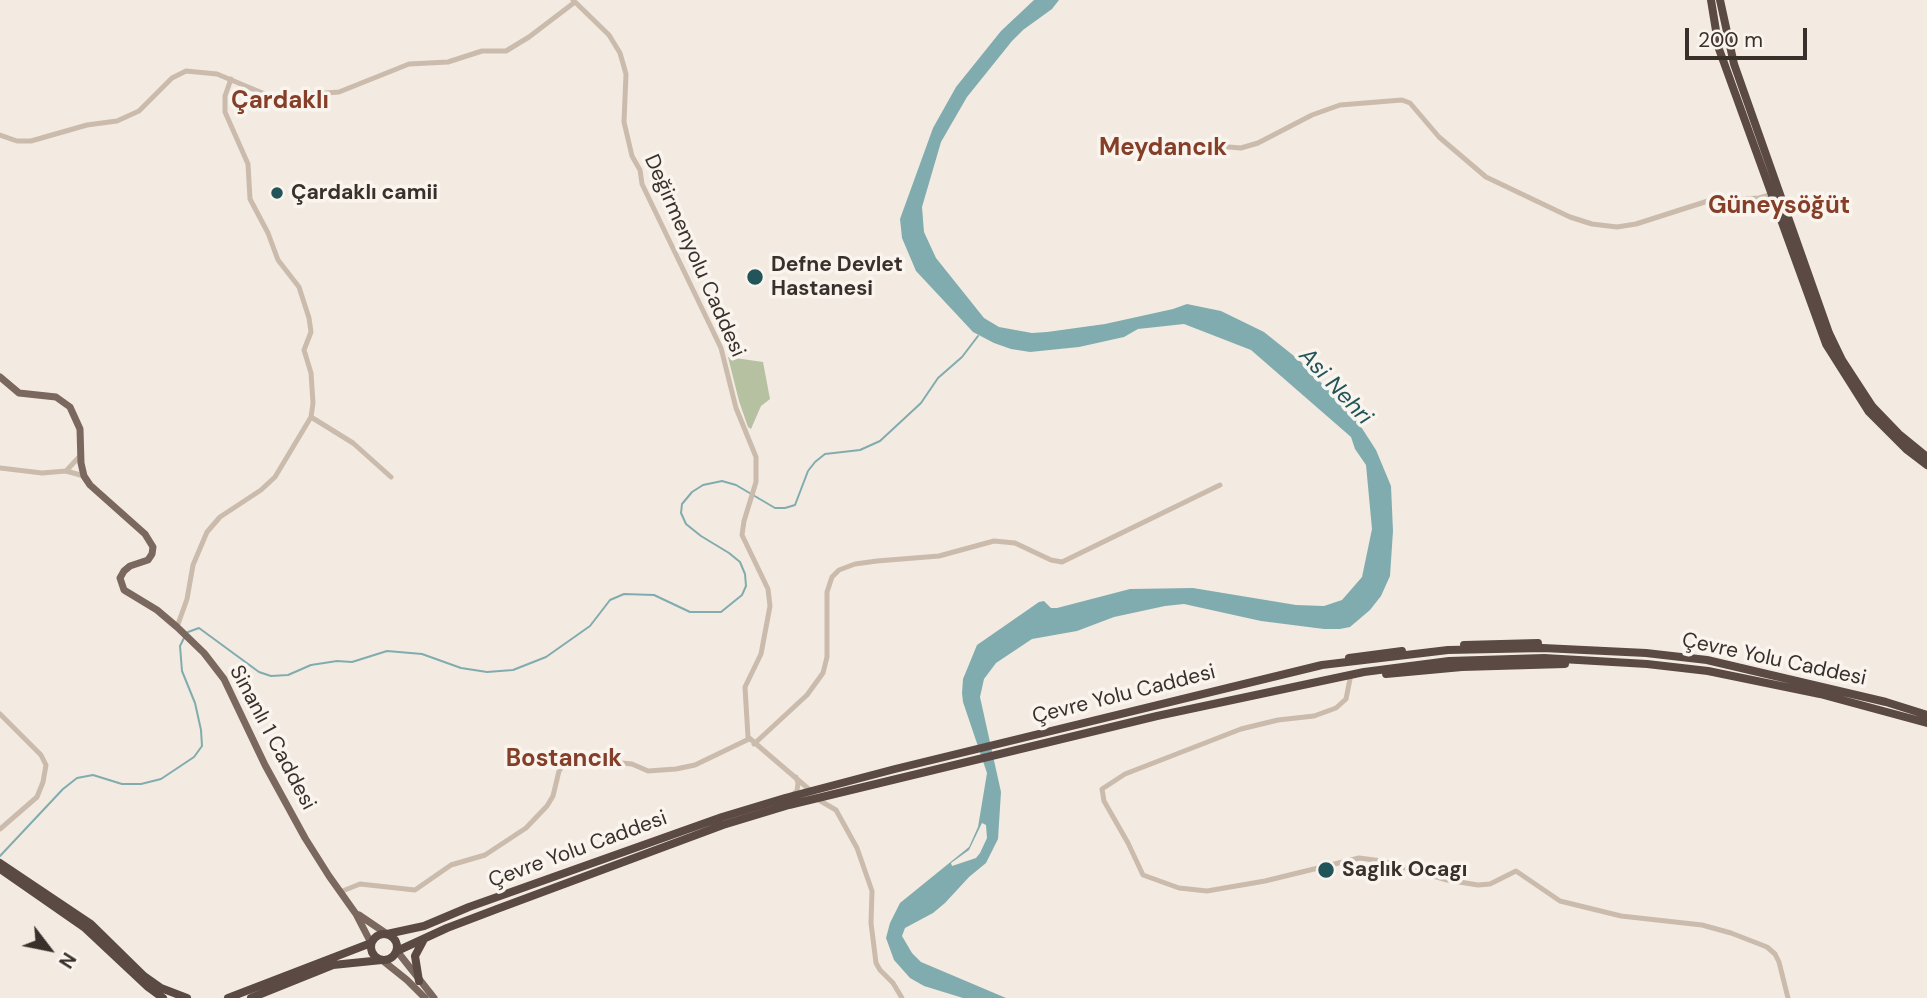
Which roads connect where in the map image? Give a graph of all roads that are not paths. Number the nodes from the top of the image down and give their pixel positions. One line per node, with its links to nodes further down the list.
1 (1711, 0): 7 (highway)
2 (1720, 0): 11 (highway)
3 (574, 1): 4 (street); 23 (street, Değirmenyolu Caddesi)
4 (232, 79): 5 (street); 9 (street)
5 (0, 135)
6 (1160, 149): 7 (street)
7 (1773, 194): 12 (highway)
8 (0, 377): 10 (main road)
9 (311, 417): 16 (street); 18 (street)
10 (80, 456): 14 (street); 15 (main road)
11 (1927, 457)
12 (1927, 466)
13 (0, 468): 14 (street)
14 (66, 471): 15 (street)
15 (84, 476): 18 (main road, Sinanlı 1 Caddesi)
16 (391, 477)
17 (1220, 485): 23 (street)
18 (179, 628): 31 (main road, Sinanlı 1 Caddesi)
19 (1351, 674): 22 (highway, Çevre Yolu Caddesi); 24 (highway, Çevre Yolu Caddesi); 47 (street)
20 (0, 714): 28 (street)
21 (1927, 715): 24 (highway, Çevre Yolu Caddesi)
22 (1927, 723)
23 (751, 742): 25 (street); 31 (street)
24 (1001, 749): 26 (highway, Çevre Yolu Caddesi)
25 (796, 777): 26 (street); 27 (street)
26 (814, 795): 27 (highway, Çevre Yolu Caddesi); 34 (highway, Çevre Yolu Caddesi); 46 (street)
27 (790, 797): 33 (highway, Çevre Yolu Caddesi)
28 (0, 829)
29 (0, 863): 30 (highway)
30 (5, 870): 38 (highway)
31 (340, 892): 32 (main road, Sinanlı 1 Caddesi)
32 (356, 914): 33 (main road); 35 (main road, Sinanlı 1 Caddesi)
33 (387, 934): 35 (highway); 36 (highway)
34 (428, 937): 36 (highway, Çevre Yolu Caddesi); 39 (highway)
35 (372, 943): 37 (highway); 42 (highway)
36 (397, 951): 37 (highway); 39 (main road)
37 (382, 960): 43 (highway); 44 (main road)
38 (125, 962): 40 (highway); 41 (highway)
39 (419, 981): 45 (main road)
40 (163, 998)
41 (187, 998)
42 (228, 998)
43 (251, 998)
44 (425, 998)
45 (434, 998)
46 (902, 998)
47 (1788, 998)

